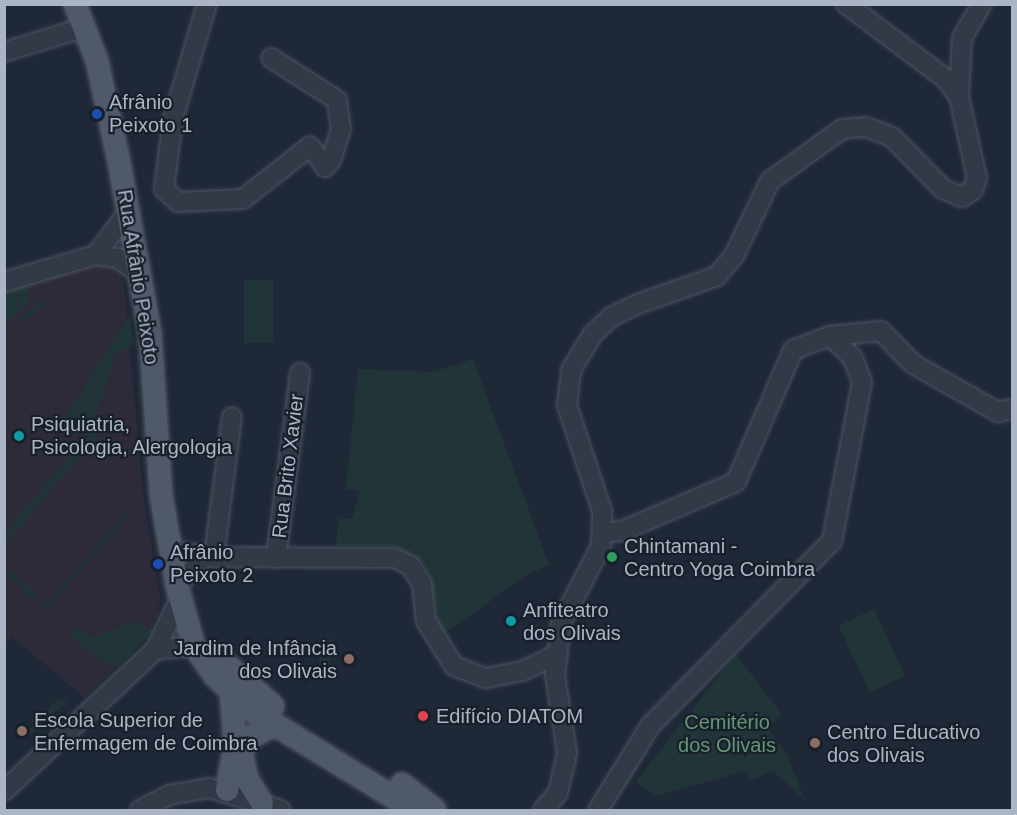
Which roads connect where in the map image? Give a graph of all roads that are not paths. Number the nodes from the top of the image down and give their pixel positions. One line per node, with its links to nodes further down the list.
1 (75, 4): 5 (main road, Rua Afrânio Peixoto)
2 (207, 4): 7 (street)
3 (846, 4): 8 (street)
4 (982, 4): 8 (street)
5 (86, 27): 6 (street); 9 (main road, Rua Afrânio Peixoto)
6 (4, 52)
7 (271, 58)
8 (959, 96): 17 (street)
9 (129, 212): 10 (street); 11 (main road, Rua Afrânio Peixoto)
10 (96, 255): 11 (street); 12 (street)
11 (140, 274): 18 (main road, Rua Afrânio Peixoto)
12 (4, 282)
13 (830, 336): 15 (street); 17 (street); 34 (street)
14 (300, 373): 20 (street, Rua Brito Xavier)
15 (1012, 409)
16 (232, 417): 19 (street)
17 (602, 533): 24 (street)
18 (170, 550): 19 (street); 21 (main road, Rua Afrânio Peixoto)
19 (209, 556): 20 (street); 21 (street)
20 (276, 558): 24 (street)
21 (178, 593): 22 (main road, Rua Afrânio Peixoto); 23 (street)
22 (192, 635): 23 (street); 25 (main road, Rua Afrânio Peixoto); 30 (main road, Rua Afrânio Peixoto)
23 (155, 650): 28 (street)
24 (558, 654): 33 (street)
25 (231, 692): 26 (main road, Rua Afrânio Peixoto); 27 (main road)
26 (275, 725): 29 (main road); 30 (main road, Rua Afrânio Peixoto)
27 (228, 790): 29 (street); 31 (street)
28 (4, 791)
29 (271, 806)
30 (426, 808): 32 (street)
31 (140, 810)
32 (451, 810)
33 (543, 810)
34 (598, 810)

